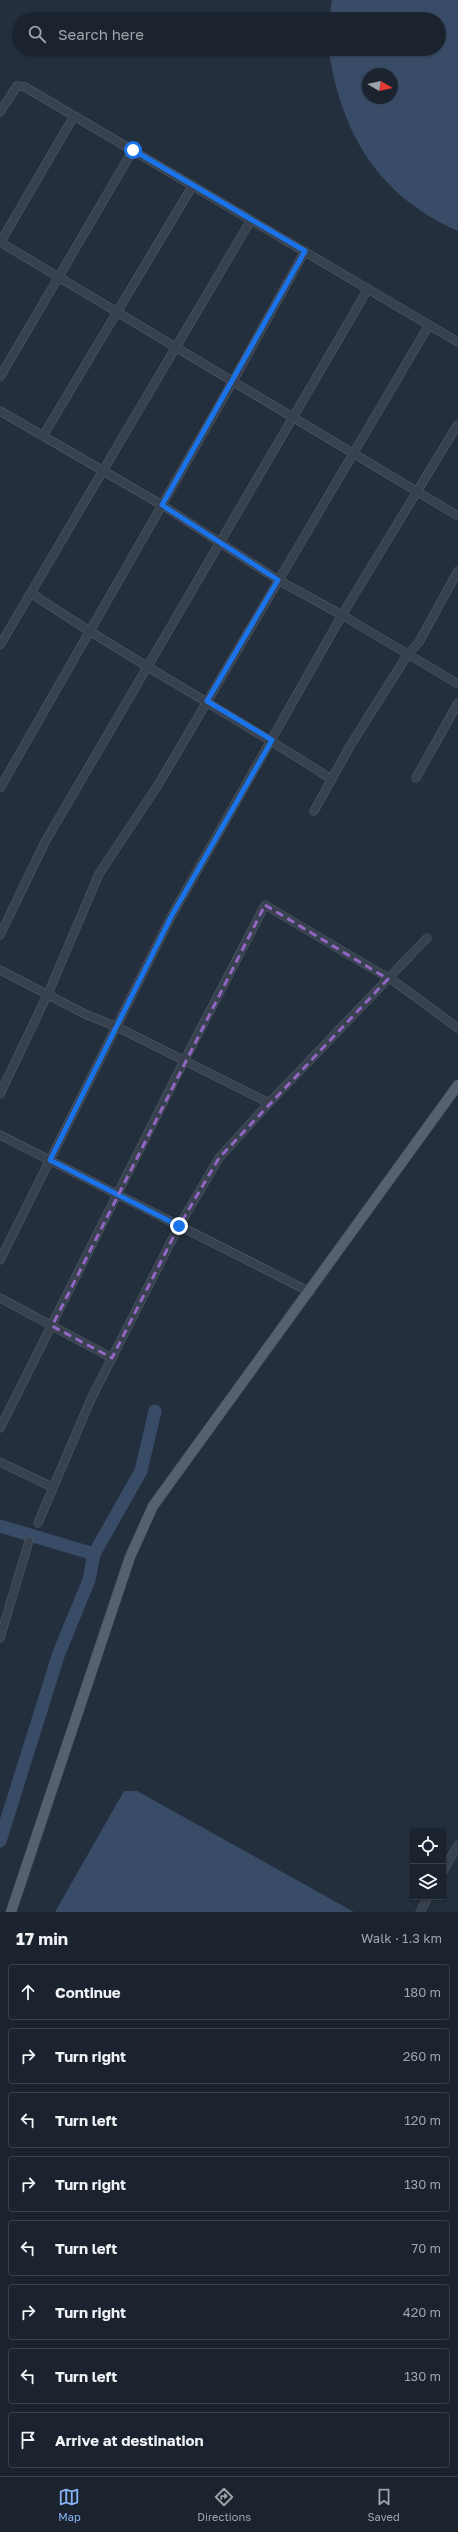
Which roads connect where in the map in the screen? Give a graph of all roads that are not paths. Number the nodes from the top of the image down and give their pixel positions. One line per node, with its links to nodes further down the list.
1 (0, 112): 2 (street)
2 (74, 116): 3 (street); 6 (street)
3 (133, 150): 4 (street); 8 (street)
4 (193, 185): 5 (street); 10 (street)
5 (251, 220): 7 (street); 13 (street)
6 (0, 242): 8 (street)
7 (305, 251): 9 (street); 15 (street)
8 (59, 277): 10 (street); 14 (street)
9 (368, 288): 11 (street); 17 (street)
10 (118, 313): 13 (street); 19 (street)
11 (429, 325): 12 (street); 20 (street)
12 (458, 342)
13 (177, 348): 15 (street); 21 (street)
14 (0, 377)
15 (233, 381): 17 (street); 23 (street)
16 (0, 410): 19 (street)
17 (293, 417): 20 (street); 25 (street)
18 (458, 424): 22 (street)
19 (42, 436): 21 (street)
20 (352, 451): 22 (street); 27 (street)
21 (104, 470): 23 (street); 28 (street)
22 (416, 491): 24 (street); 29 (street)
23 (162, 505): 25 (street); 30 (street)
24 (458, 516)
25 (220, 542): 27 (street); 33 (street)
26 (458, 572): 32 (street)
27 (278, 580): 29 (street); 35 (street)
28 (31, 593): 30 (street); 31 (street)
29 (342, 615): 32 (street); 37 (street)
30 (89, 632): 33 (street); 40 (street)
31 (0, 645)
32 (408, 654): 34 (street); 39 (street)
33 (147, 667): 35 (street); 42 (street)
34 (458, 684)
35 (207, 701): 37 (street); 46 (street)
36 (458, 703): 38 (street)
37 (272, 740): 39 (street); 47 (street)
38 (416, 778)
39 (331, 779): 41 (street)
40 (0, 788)
41 (314, 811)
42 (0, 935)
43 (427, 938): 45 (street)
44 (0, 970): 46 (street)
45 (388, 979): 48 (street); 49 (street); 52 (street)
46 (48, 994): 47 (street); 51 (street)
47 (116, 1027): 49 (street); 54 (street)
48 (458, 1028)
49 (184, 1061): 52 (street); 55 (street)
50 (458, 1085): 58 (main road)
51 (0, 1094)
52 (269, 1103): 56 (street)
53 (0, 1135): 54 (street)
54 (50, 1160): 55 (street); 57 (street)
55 (117, 1194): 56 (street); 60 (street)
56 (179, 1226): 58 (street); 61 (street)
57 (0, 1260)
58 (310, 1292): 71 (main road)
59 (0, 1298): 60 (street)
60 (52, 1326): 61 (street); 62 (street)
61 (112, 1358): 64 (street)
62 (0, 1428)
63 (0, 1462): 64 (street)
64 (52, 1487): 65 (street)
65 (38, 1523)
66 (29, 1541): 67 (street)
67 (0, 1638)
68 (458, 1845): 69 (street)
69 (446, 1866)
70 (426, 1900): 72 (street)
71 (10, 1912)
72 (420, 1912)

